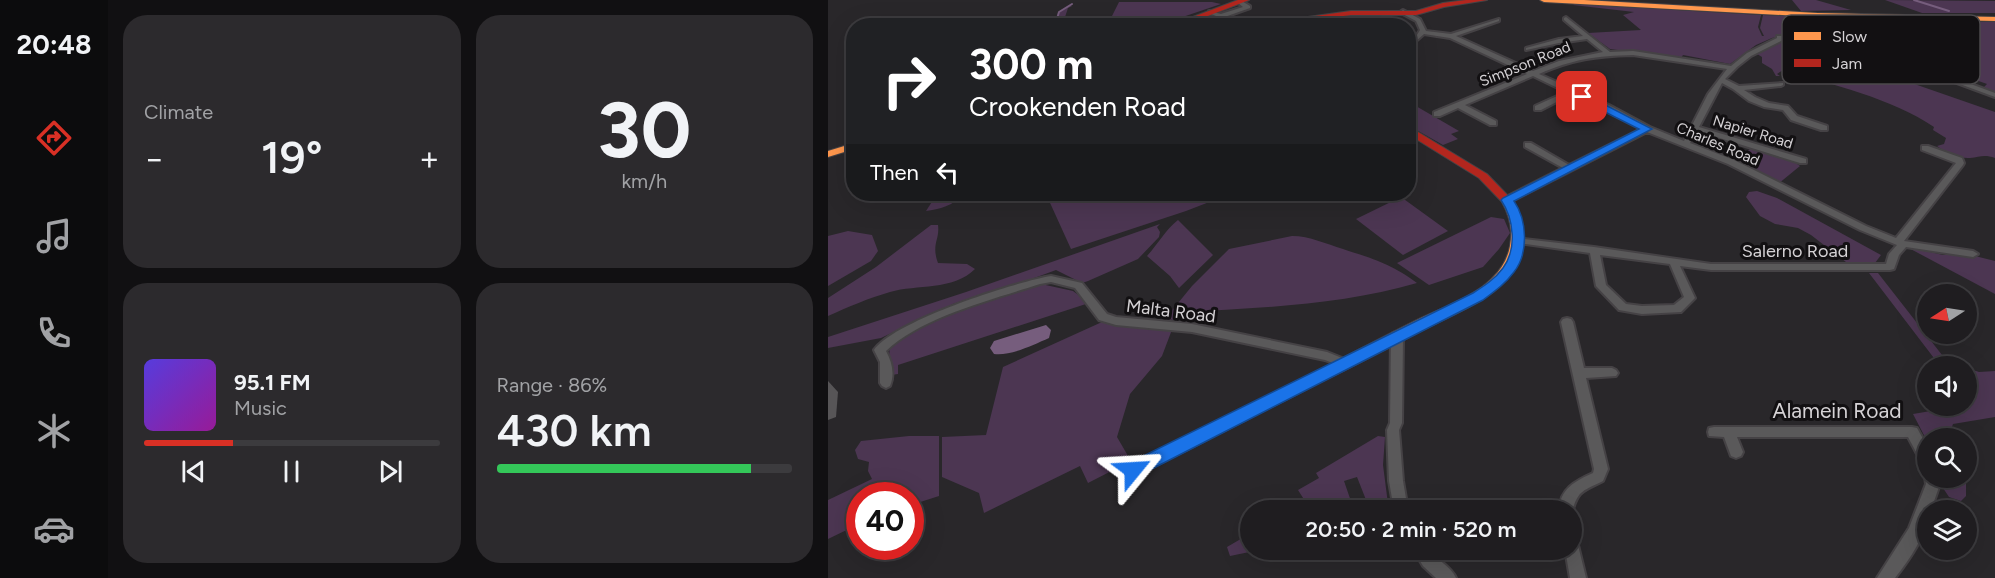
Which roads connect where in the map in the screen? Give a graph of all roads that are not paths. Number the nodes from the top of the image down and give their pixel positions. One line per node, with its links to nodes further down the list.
1 (1434, 0): 5 (main road)
2 (1483, 0): 5 (main road)
3 (1544, 0): 6 (main road)
4 (1242, 1): 7 (main road)
5 (1411, 10): 8 (main road); 9 (street)
6 (1830, 15)
7 (1210, 18)
8 (1307, 18)
9 (1415, 18)
10 (1416, 19): 13 (street)
11 (1566, 19): 15 (street)
12 (1497, 20): 14 (street)
13 (1423, 32): 14 (street, Charles Road); 18 (street)
14 (1451, 36): 23 (street, Charles Road)
15 (1588, 37): 20 (street); 21 (street)
16 (1782, 37): 17 (street)
17 (1779, 38): 19 (street); 22 (street)
18 (1416, 39)
19 (1782, 39)
20 (1528, 49)
21 (1607, 52): 22 (street, Simpson Road); 23 (street, Simpson Road)
22 (1732, 68): 24 (street)
23 (1533, 75): 28 (street, Charles Road); 30 (street, Simpson Road)
24 (1721, 80): 27 (street); 34 (street)
25 (1781, 84): 27 (street)
26 (1966, 84): 29 (street)
27 (1737, 88): 35 (street)
28 (1571, 92): 31 (street); 36 (street, Charles Road)
29 (1995, 95)
30 (1459, 105): 32 (street, Simpson Road); 33 (street)
31 (1538, 108)
32 (1437, 114)
33 (1493, 123)
34 (1695, 128): 38 (street); 43 (street, Napier Road)
35 (1824, 128)
36 (1647, 129): 38 (street, Charles Road); 44 (street)
37 (1416, 134): 45 (main road)
38 (1686, 144): 47 (street, Charles Road)
39 (1528, 145): 44 (street)
40 (846, 148): 42 (main road)
41 (1926, 148): 47 (street)
42 (828, 154)
43 (1803, 161)
44 (1570, 169): 45 (street)
45 (1507, 200): 46 (main road)
46 (1518, 240): 48 (street, Salerno Road); 52 (main road)
47 (1901, 243): 49 (street, Charles Road); 50 (street, Salerno Road)
48 (1594, 250): 50 (street, Salerno Road); 50 (street)
49 (1973, 254)
50 (1673, 261)
51 (1566, 322): 54 (street)
52 (1397, 336): 53 (main road); 63 (street)
53 (1343, 363): 56 (street, Malta Road); 61 (main road)
54 (1578, 373): 55 (street); 64 (street)
55 (1612, 373)
56 (886, 383)
57 (1714, 432): 58 (street, Alamein Road)
58 (1728, 432): 59 (street, Alamein Road); 60 (street)
59 (1917, 441)
60 (1736, 452)
61 (1133, 470)
62 (1932, 488): 69 (street)
63 (1399, 500)
64 (1566, 500)
65 (1427, 560): 67 (street)
66 (1575, 560): 68 (street)
67 (1449, 578)
68 (1578, 578)
69 (1885, 578)

